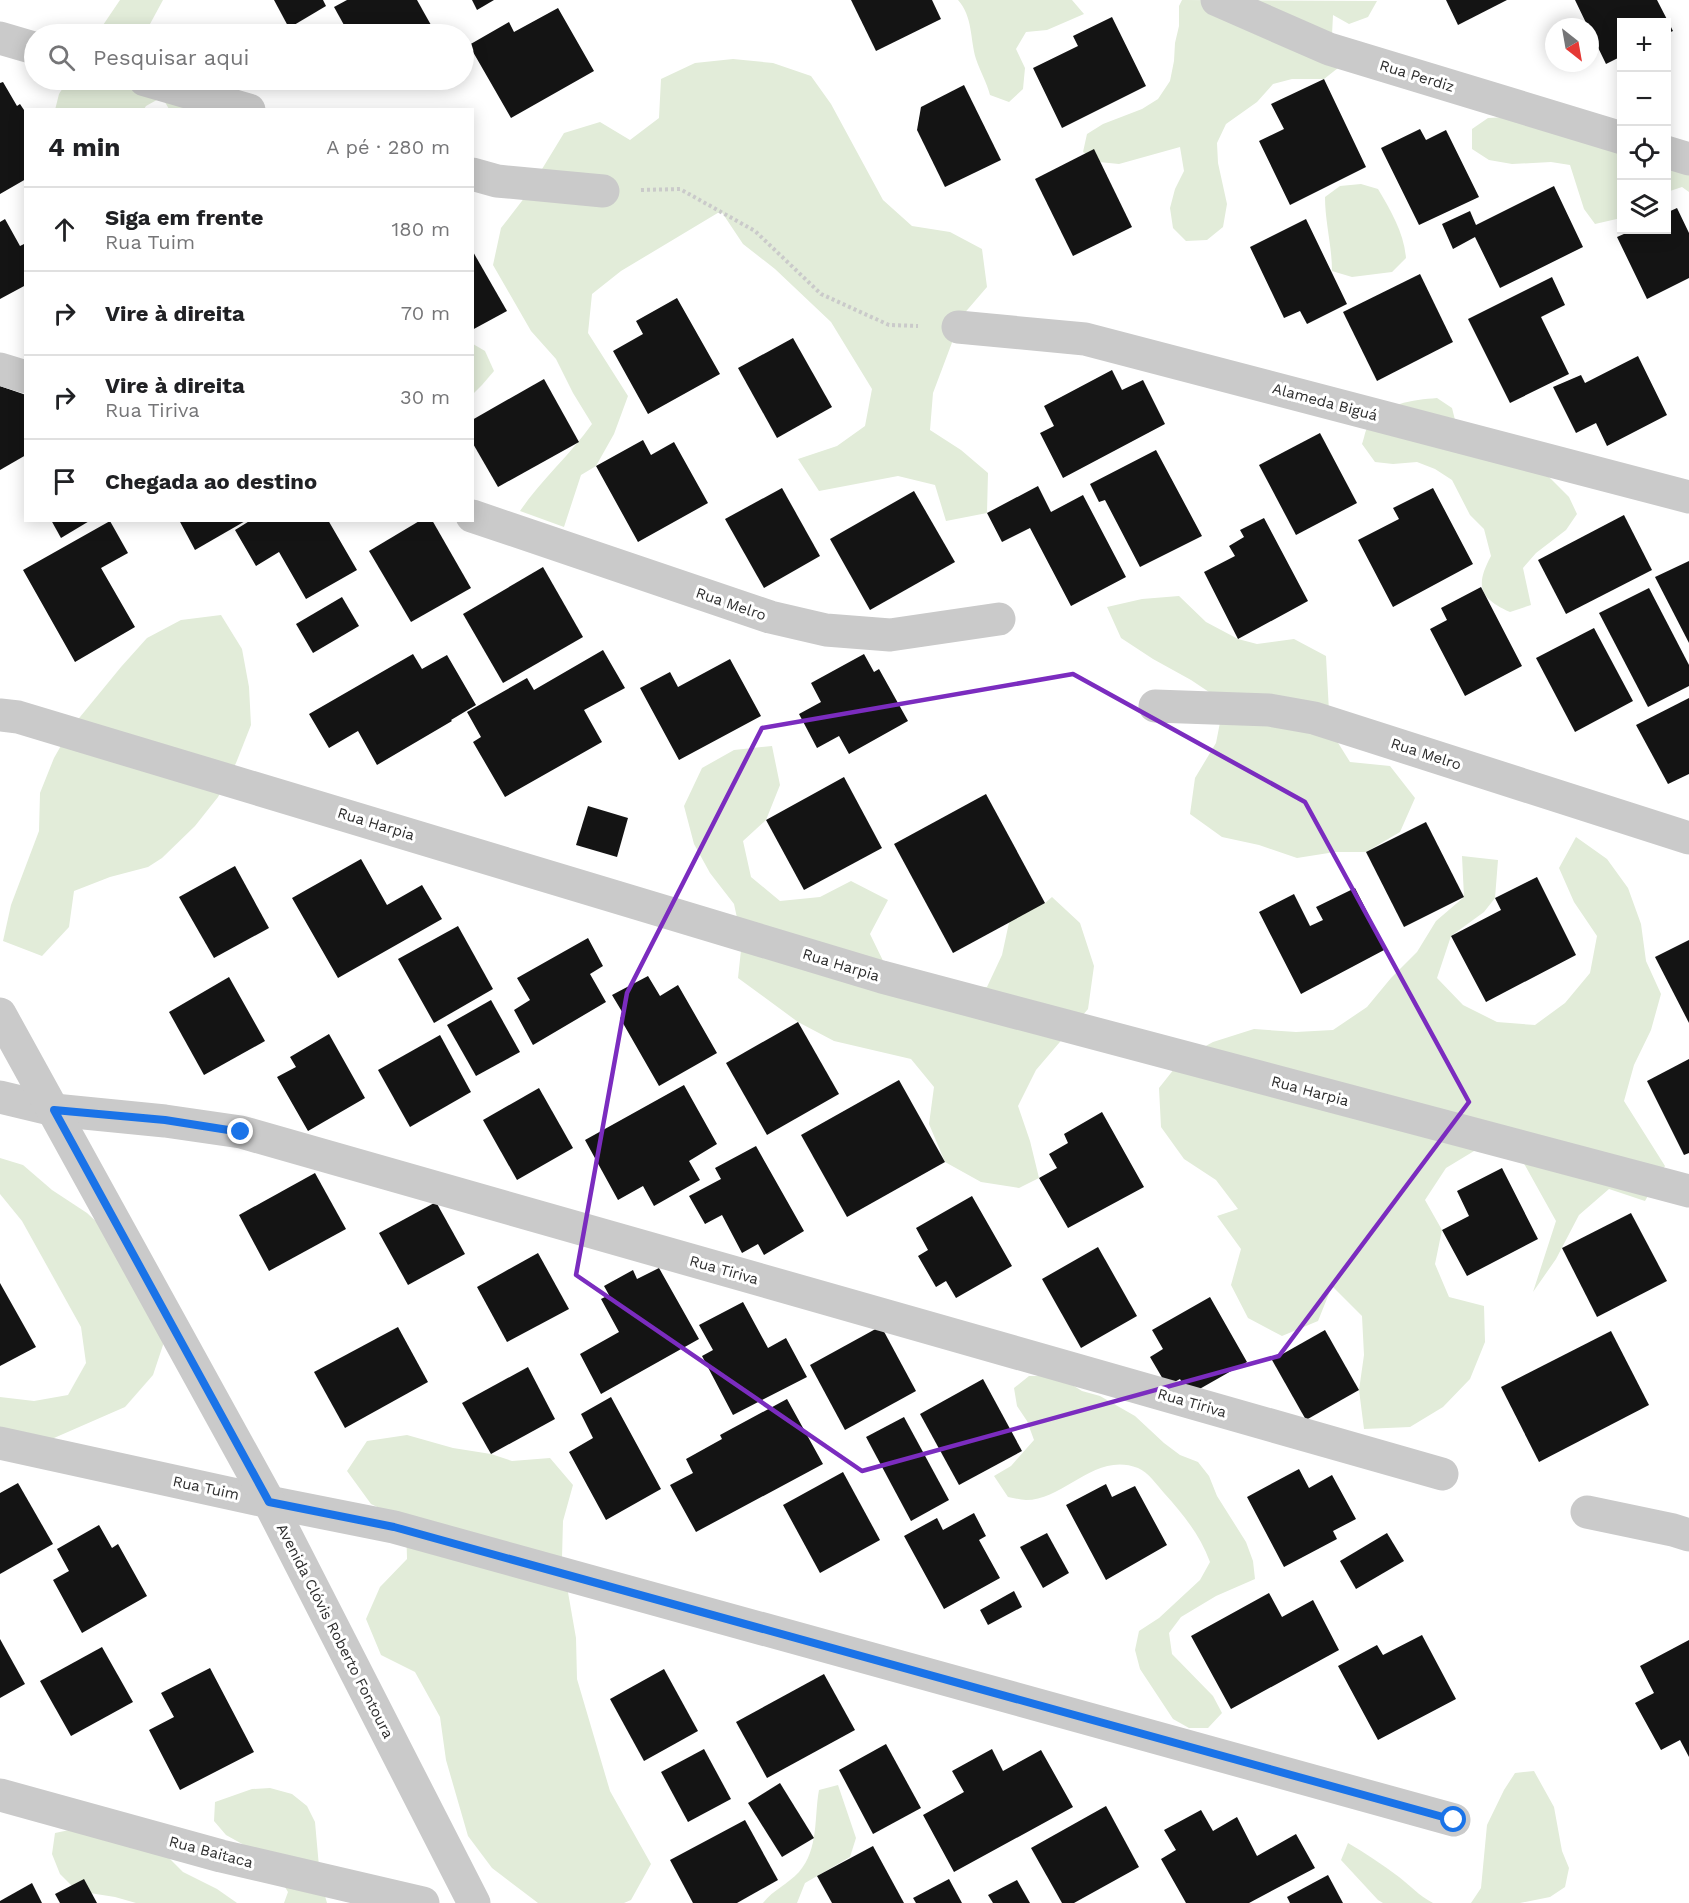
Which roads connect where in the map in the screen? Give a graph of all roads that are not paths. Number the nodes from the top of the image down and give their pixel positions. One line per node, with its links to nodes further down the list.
1 (1217, 0): 6 (street, Rua Perdiz)
2 (0, 38): 3 (street)
3 (24, 45)
4 (180, 90): 5 (street)
5 (242, 108)
6 (1617, 136)
7 (1671, 154): 8 (street)
8 (1689, 159)
9 (474, 175): 10 (street)
10 (603, 191)
11 (958, 327): 14 (street, Alameda Biguá)
12 (0, 369): 13 (street)
13 (24, 376)
14 (1689, 497)
15 (474, 517): 16 (street, Rua Melro)
16 (999, 619)
17 (1155, 705): 19 (street, Rua Melro)
18 (0, 714): 23 (street, Rua Harpia)
19 (1689, 838)
20 (0, 1014): 22 (street, Avenida Clóvis Roberto Fontoura)
21 (0, 1097): 22 (street, Rua Tiriva)
22 (54, 1110): 25 (street, Rua Tiriva); 26 (street, Avenida Clóvis Roberto Fontoura)
23 (1689, 1191)
24 (0, 1443): 26 (street, Rua Tuim)
25 (1442, 1474)
26 (269, 1502): 30 (street, Rua Tuim); 32 (street, Avenida Clóvis Roberto Fontoura)
27 (1587, 1512): 28 (street)
28 (1689, 1535)
29 (0, 1795): 31 (street, Rua Baitaca)
30 (1454, 1820)
31 (423, 1903)
32 (474, 1903)

